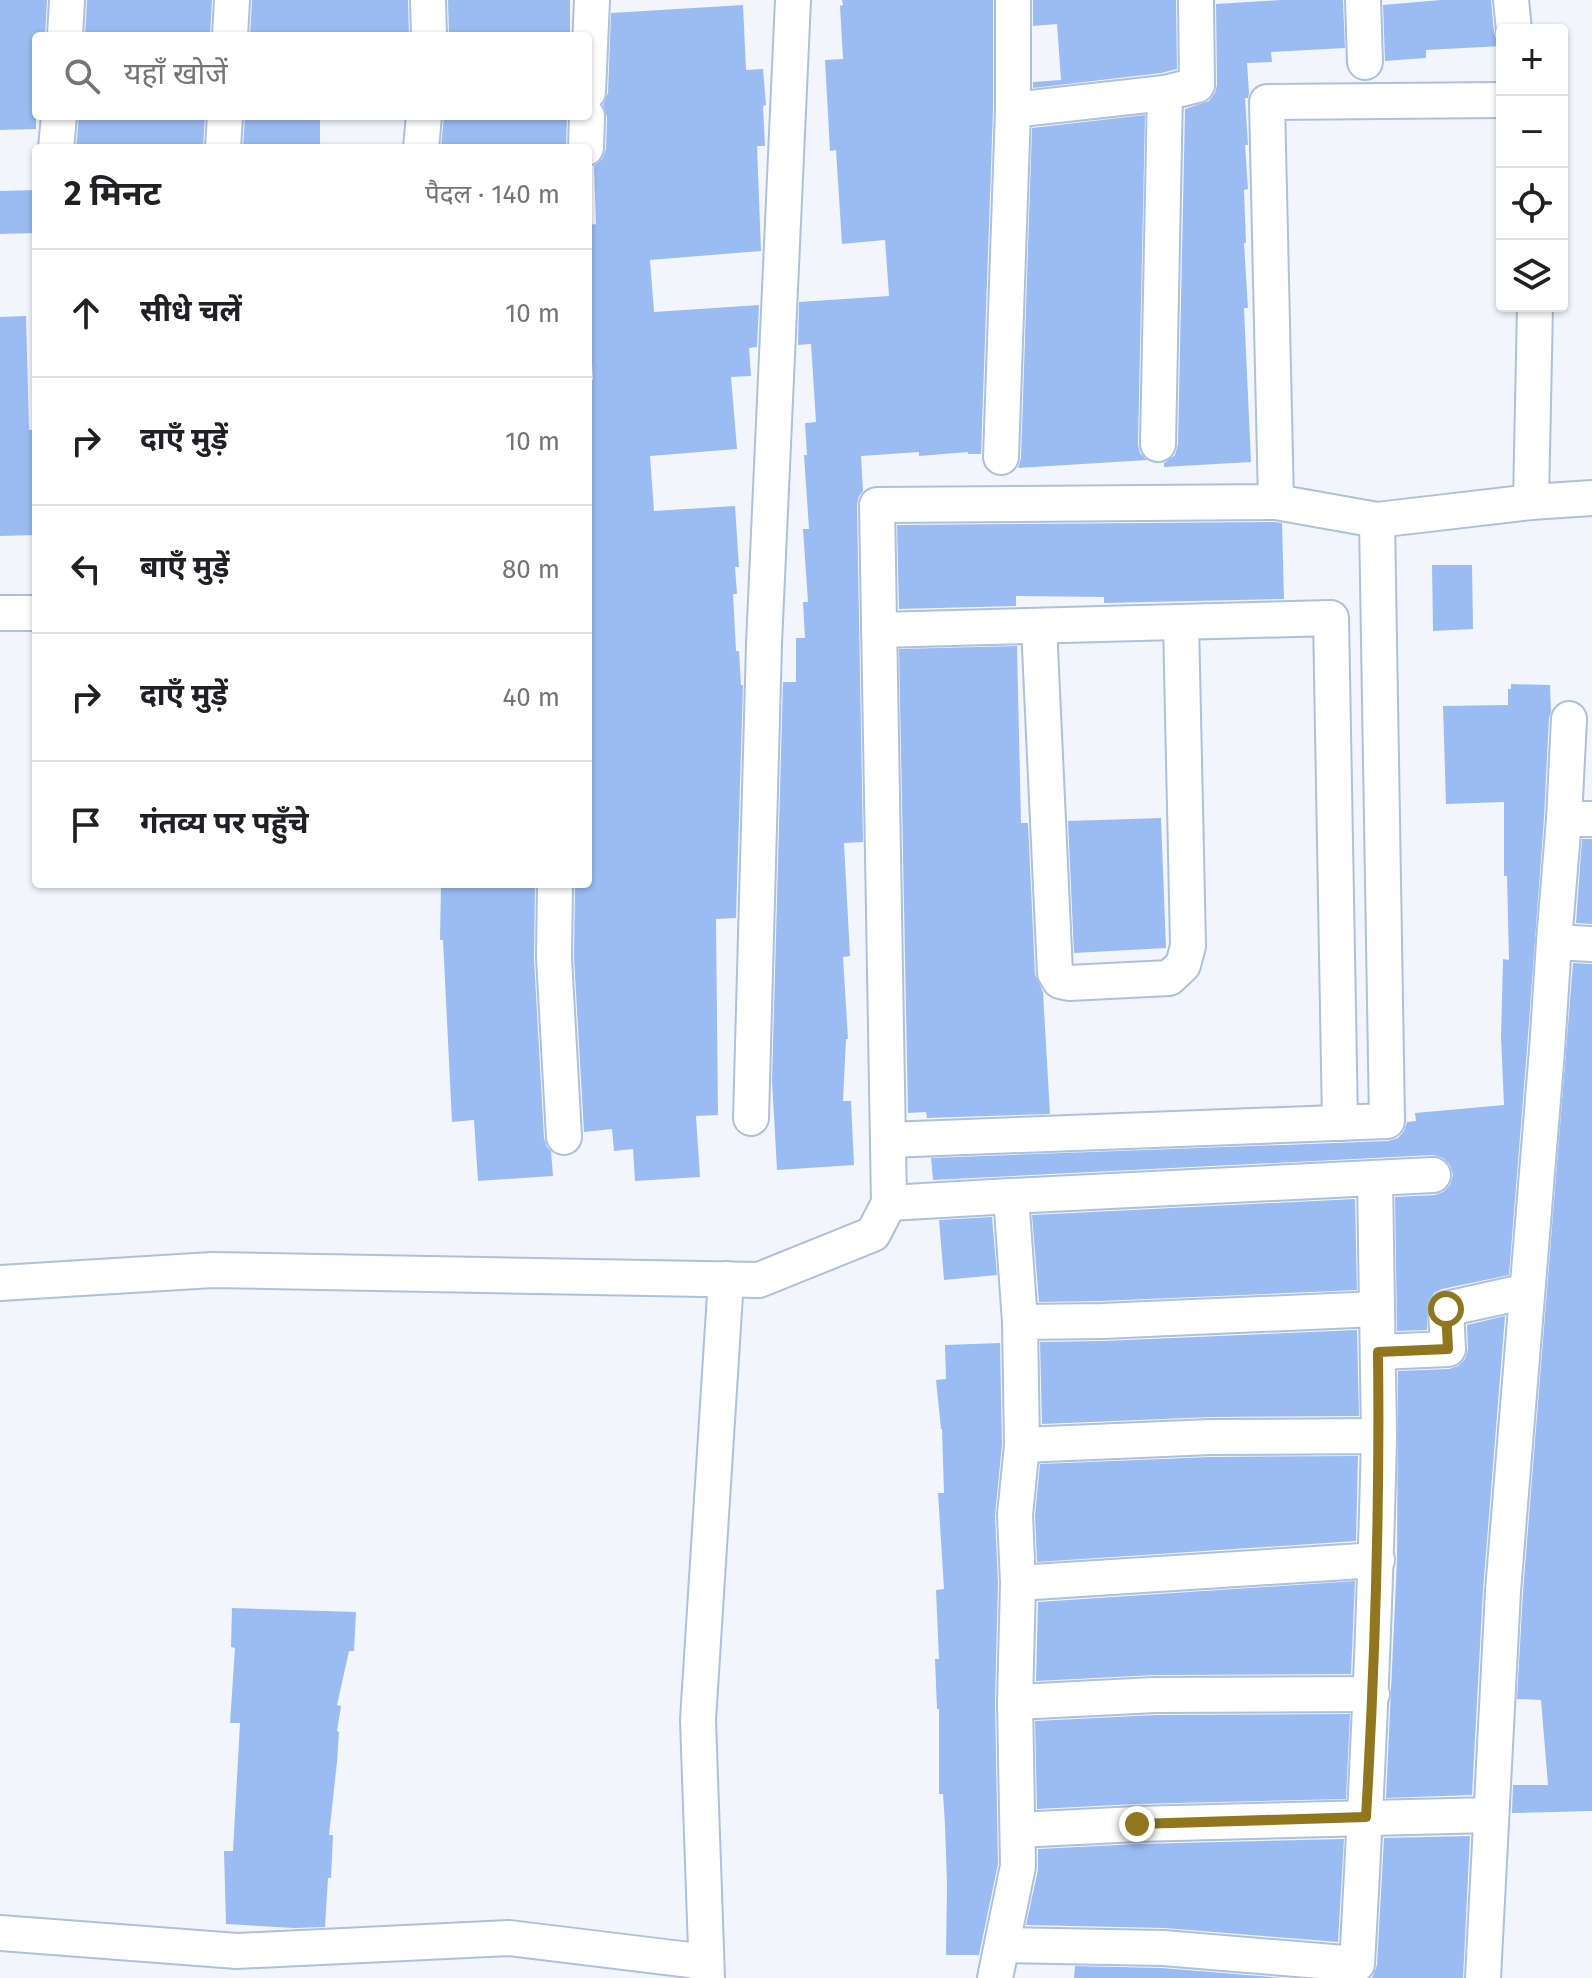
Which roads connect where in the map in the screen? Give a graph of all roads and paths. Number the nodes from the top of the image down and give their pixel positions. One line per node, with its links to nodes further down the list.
1 (67, 0): 11 (street)
2 (232, 0): 12 (street)
3 (428, 0): 13 (street)
4 (592, 0): 14 (street)
5 (793, 0): 46 (street)
6 (1013, 0): 18 (street)
7 (1196, 0): 16 (street)
8 (1363, 0): 15 (street)
9 (1511, 0): 10 (street)
10 (1513, 24)
11 (65, 32)
12 (230, 32)
13 (429, 32)
14 (591, 32)
15 (1365, 62)
16 (1165, 93): 18 (street); 28 (street)
17 (1496, 100): 31 (street)
18 (1013, 110): 29 (street)
19 (59, 120): 23 (street)
20 (225, 120): 24 (street)
21 (424, 120): 25 (street)
22 (587, 120): 26 (street)
23 (56, 144)
24 (223, 144)
25 (421, 144)
26 (586, 144)
27 (1535, 312): 32 (street)
28 (1158, 444)
29 (1001, 457)
30 (1592, 498): 32 (street)
31 (1276, 502): 33 (street); 40 (street)
32 (1531, 502): 33 (street)
33 (1377, 520): 37 (street)
34 (0, 613): 35 (street)
35 (32, 613)
36 (1331, 618): 37 (street); 38 (street); 47 (street)
37 (1379, 618): 47 (street)
38 (1181, 622): 39 (street); 39 (street)
39 (1039, 626): 40 (street)
40 (879, 630): 49 (street)
41 (1569, 719): 42 (street)
42 (1578, 819): 44 (street)
43 (555, 888): 48 (street)
44 (1554, 942): 45 (street); 56 (street)
45 (1592, 944)
46 (751, 1118)
47 (1340, 1123): 49 (street)
48 (564, 1137)
49 (888, 1140): 53 (street)
50 (1433, 1175): 51 (street)
51 (1375, 1178): 52 (street); 57 (street)
52 (1011, 1196): 53 (street); 58 (street)
53 (889, 1203): 54 (street)
54 (726, 1279): 55 (street); 71 (street)
55 (0, 1283)
56 (1527, 1291): 59 (street); 66 (street)
57 (1377, 1309): 58 (street); 59 (street)
58 (1020, 1322): 61 (street)
59 (1378, 1352): 60 (street)
60 (1379, 1436): 61 (street); 62 (street)
61 (1022, 1445): 63 (street)
62 (1377, 1560): 63 (street); 64 (street)
63 (1018, 1583): 65 (street)
64 (1372, 1694): 65 (street); 67 (street)
65 (1015, 1702): 68 (street)
66 (1491, 1815): 67 (street); 73 (street)
67 (1366, 1817): 68 (street); 70 (street)
68 (1018, 1830): 70 (street)
69 (0, 1933): 71 (street)
70 (1002, 1945): 72 (street)
71 (707, 1970)
72 (995, 1978)
73 (1483, 1978)

